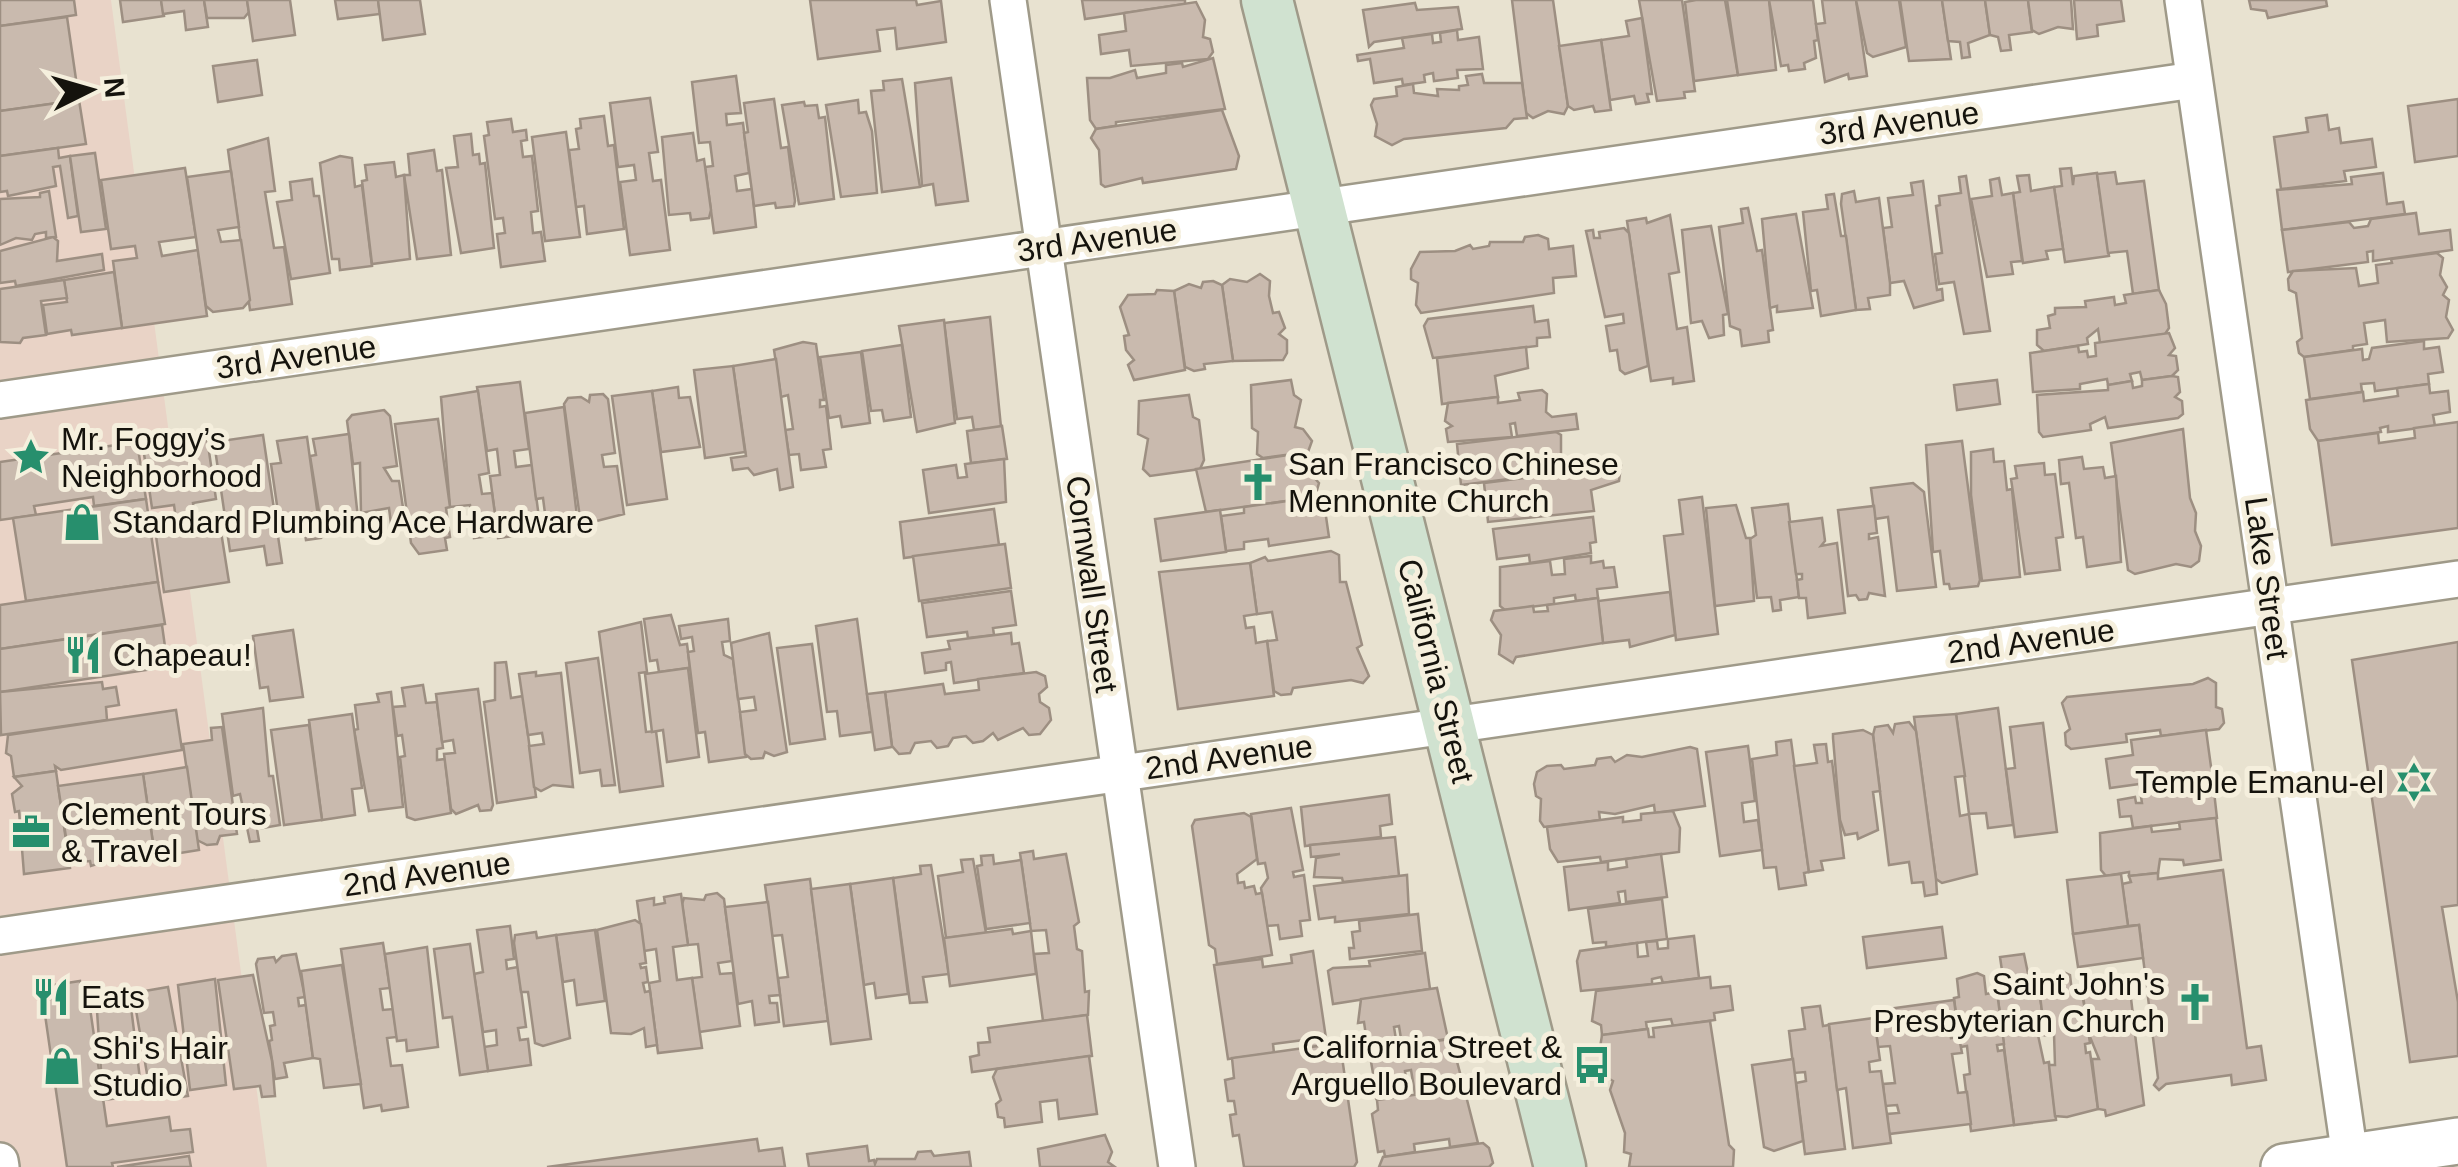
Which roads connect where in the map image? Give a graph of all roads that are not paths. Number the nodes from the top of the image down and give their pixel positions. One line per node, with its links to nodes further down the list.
1 (1008, 0): 6 (street, Cornwall Street)
2 (1267, 0): 5 (main road, California Street)
3 (2183, 0): 4 (street, Lake Street)
4 (2194, 80): 5 (street, 3rd Avenue); 9 (street, Lake Street)
5 (1320, 208): 6 (street, 3rd Avenue); 10 (main road, California Street)
6 (1044, 248): 7 (street, 3rd Avenue); 11 (street, Cornwall Street)
7 (0, 400)
8 (2458, 578): 9 (street, 2nd Avenue)
9 (2271, 606): 10 (street, 2nd Avenue); 14 (street, Lake Street)
10 (1449, 726): 11 (street, 2nd Avenue); 16 (main road, California Street)
11 (1120, 773): 12 (street, 2nd Avenue); 15 (street, Cornwall Street)
12 (0, 936)
13 (2458, 1141): 14 (street)
14 (2350, 1157): 17 (street)
15 (1177, 1167)
16 (1560, 1167)
17 (2284, 1167)

